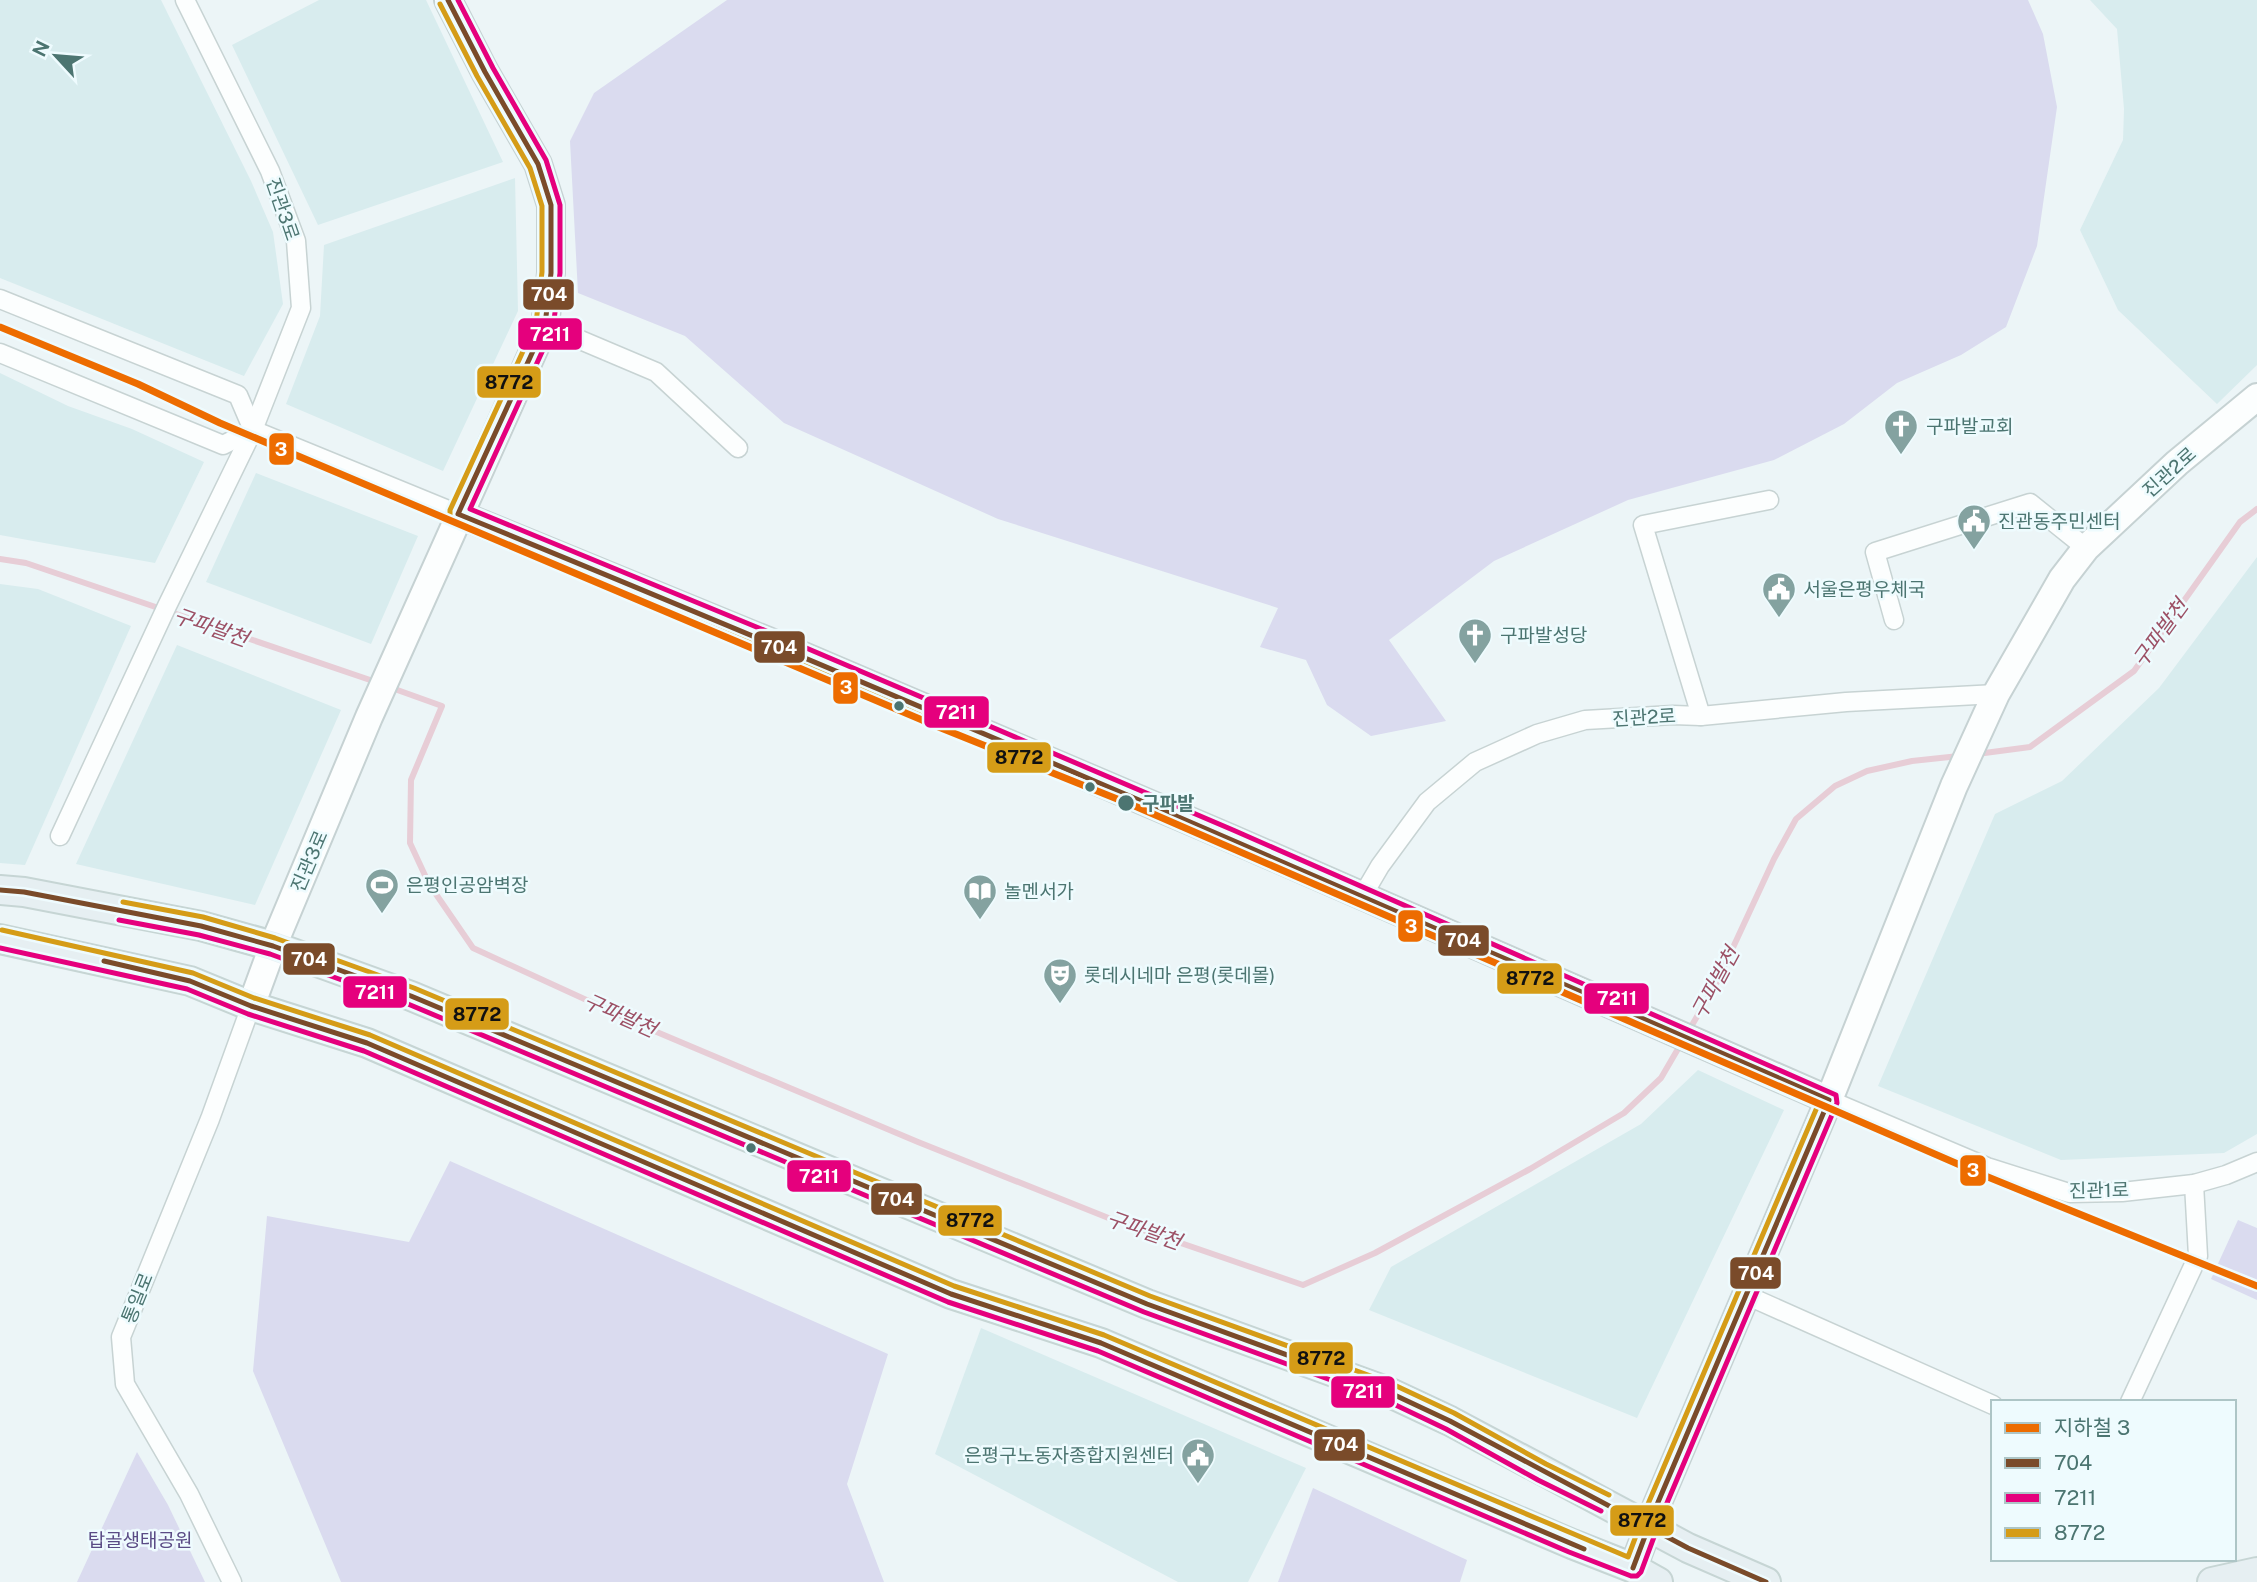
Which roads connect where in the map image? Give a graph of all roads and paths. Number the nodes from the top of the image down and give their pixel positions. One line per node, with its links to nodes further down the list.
1 (185, 0): 7 (street, 진관3로)
2 (448, 0): 4 (street)
3 (0, 299): 7 (street)
4 (545, 325): 8 (street); 10 (street)
5 (0, 353): 7 (street)
6 (2257, 397): 11 (street, 진관2로)
7 (253, 429): 10 (street); 15 (street, 진관3로)
8 (738, 448)
9 (1769, 500): 14 (street)
10 (458, 514): 17 (street); 19 (street, 진관3로)
11 (2086, 548): 12 (street); 13 (street, 진관2로)
12 (1894, 620)
13 (1996, 694): 14 (street, 진관2로); 21 (street, 진관2로)
14 (1701, 716): 17 (street, 진관2로)
15 (60, 836)
16 (0, 890): 19 (main road)
17 (1363, 895): 21 (street)
18 (0, 939): 20 (main road)
19 (273, 946): 20 (street, 진관3로); 27 (main road)
20 (251, 1006): 29 (main road); 30 (street, 통일로)
21 (1829, 1100): 23 (street, 진관1로); 24 (street)
22 (2257, 1162): 23 (street, 진관1로)
23 (2194, 1184): 25 (street)
24 (1746, 1295): 26 (street); 27 (street)
25 (2131, 1400)
26 (1991, 1404)
27 (1648, 1528): 29 (street); 32 (main road)
28 (2257, 1572): 33 (main road)
29 (1631, 1575): 31 (main road)
30 (232, 1582)
31 (1658, 1582)
32 (1766, 1582)
33 (2212, 1582)

